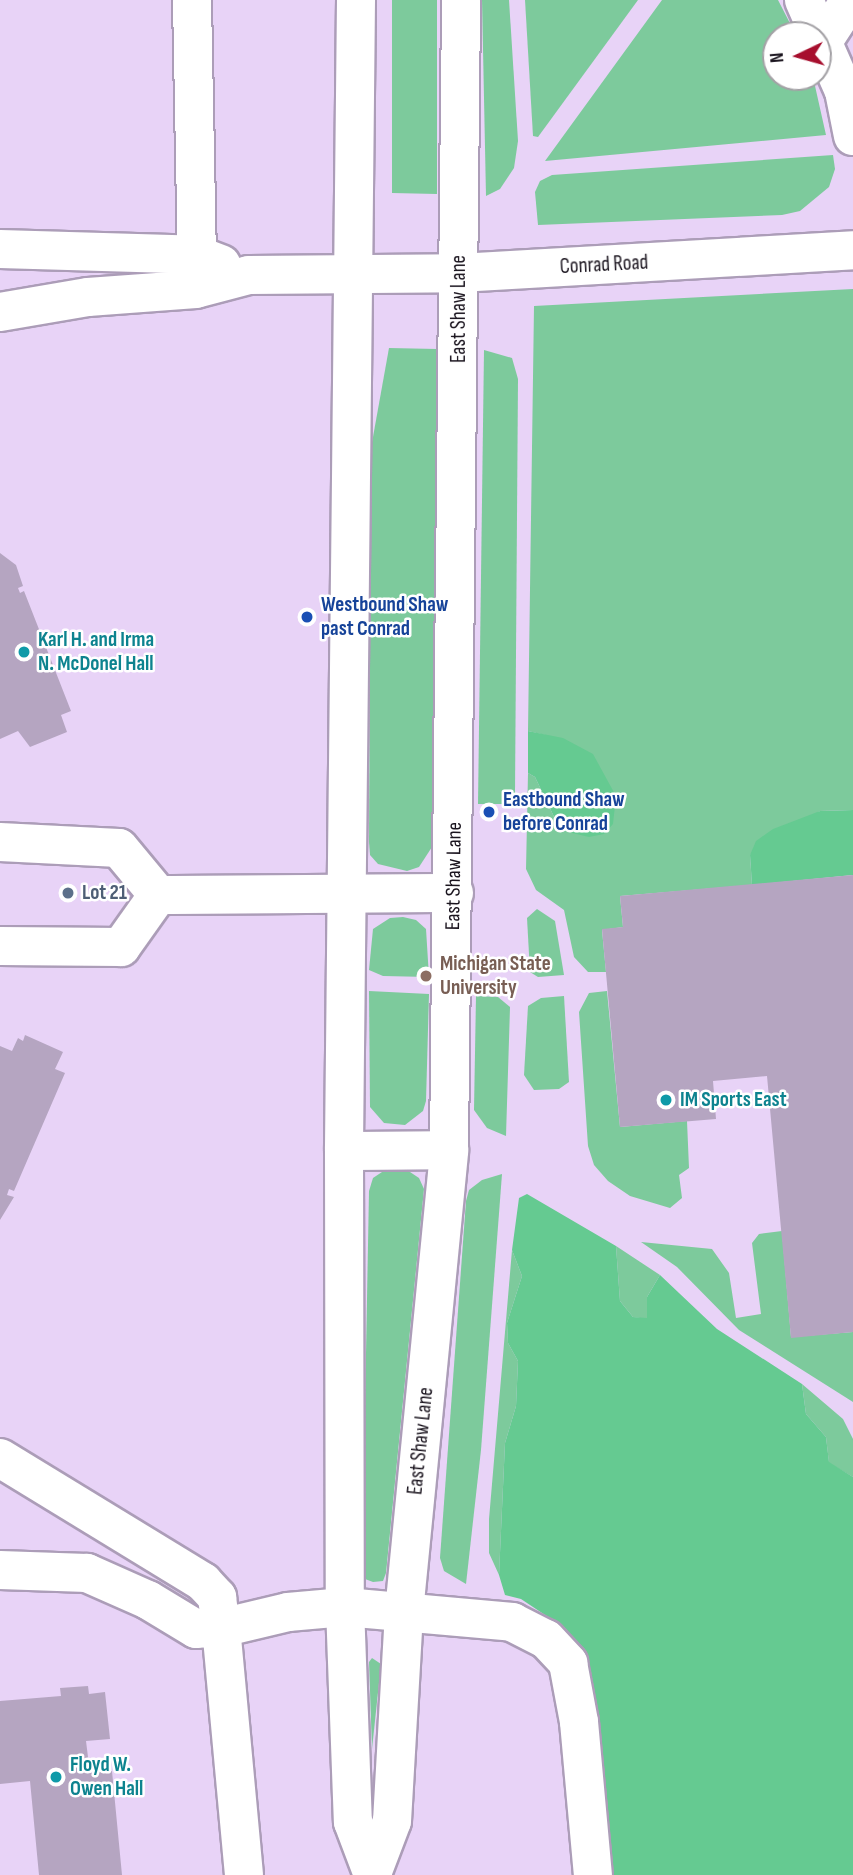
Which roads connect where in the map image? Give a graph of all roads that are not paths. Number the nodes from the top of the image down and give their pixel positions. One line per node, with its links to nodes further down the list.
1 (192, 0): 12 (street)
2 (356, 0): 13 (street, East Shaw Lane)
3 (461, 0): 14 (street, East Shaw Lane)
4 (804, 0): 6 (street)
5 (850, 0): 7 (street)
6 (814, 21)
7 (832, 28)
8 (832, 60): 9 (street)
9 (853, 136)
10 (0, 249): 12 (street)
11 (853, 250): 14 (street, Conrad Road)
12 (197, 255): 15 (street)
13 (355, 271): 14 (street, Conrad Road); 15 (street, Conrad Road); 18 (street, East Shaw Lane)
14 (459, 273): 19 (street, East Shaw Lane)
15 (249, 275): 16 (street)
16 (0, 312)
17 (0, 842): 20 (street)
18 (348, 892): 19 (street); 20 (street); 23 (street, East Shaw Lane)
19 (454, 893): 22 (street, East Shaw Lane)
20 (158, 895): 21 (street)
21 (0, 946)
22 (449, 1150): 23 (street); 27 (street, East Shaw Lane)
23 (344, 1151): 26 (street, East Shaw Lane)
24 (0, 1458): 28 (street)
25 (0, 1570): 28 (street)
26 (345, 1607): 27 (street); 28 (street); 29 (street, East Shaw Lane)
27 (404, 1612): 29 (street, East Shaw Lane); 31 (street)
28 (221, 1628): 30 (street)
29 (373, 1873)
30 (244, 1875)
31 (593, 1875)

